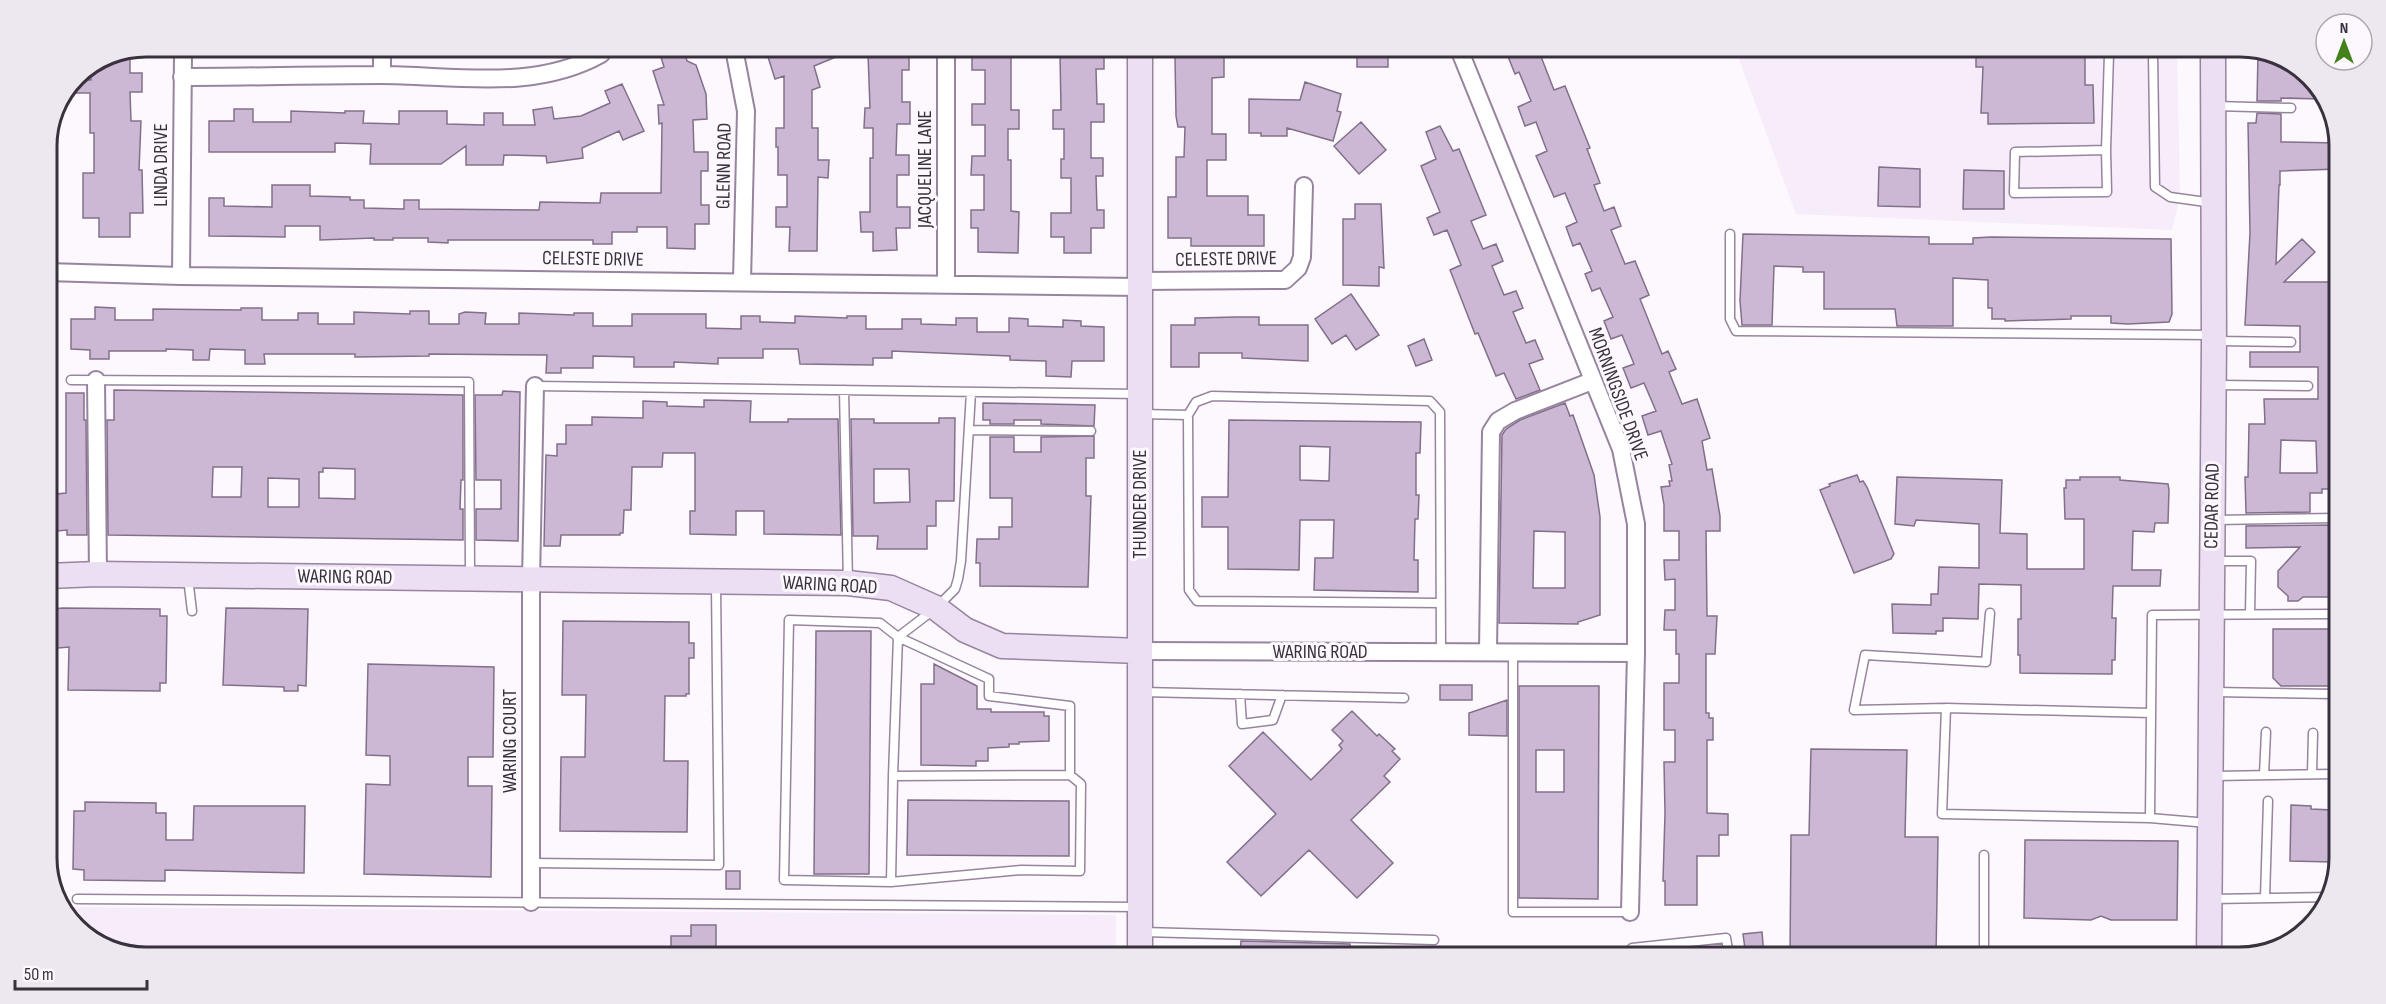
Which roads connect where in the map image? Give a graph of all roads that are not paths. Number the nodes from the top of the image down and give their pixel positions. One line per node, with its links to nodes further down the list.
1 (183, 57): 12 (street, LINDA DRIVE)
2 (382, 57): 11 (street)
3 (594, 57): 11 (street)
4 (736, 57): 21 (street, GLENN ROAD)
5 (946, 57): 22 (street, JACQUELINE LANE)
6 (1140, 57): 23 (street, THUNDER DRIVE)
7 (1462, 57): 28 (street, MORNINGSIDE DRIVE)
8 (2109, 57): 15 (lane)
9 (2153, 57): 17 (lane)
10 (2213, 57): 13 (street, CEDAR ROAD)
11 (382, 75): 12 (street)
12 (182, 77): 20 (street, LINDA DRIVE)
13 (2214, 106): 14 (lane); 17 (street, CEDAR ROAD)
14 (2291, 108)
15 (2106, 150): 15 (lane)
16 (1304, 186): 23 (street, CELESTE DRIVE)
17 (2214, 203): 24 (street, CEDAR ROAD)
18 (1730, 234): 24 (lane)
19 (57, 272): 20 (street, CELESTE DRIVE)
20 (181, 276): 21 (street, CELESTE DRIVE)
21 (742, 281): 22 (street, CELESTE DRIVE)
22 (946, 284): 23 (street, CELESTE DRIVE)
23 (1140, 284): 34 (street, THUNDER DRIVE)
24 (2214, 338): 25 (lane); 29 (street, CEDAR ROAD)
25 (2291, 342)
26 (71, 380): 27 (lane)
27 (96, 380): 41 (street); 44 (lane)
28 (1592, 381): 58 (street); 60 (street, MORNINGSIDE DRIVE)
29 (2213, 385): 31 (lane); 39 (street, CEDAR ROAD)
30 (535, 386): 32 (lane); 45 (street, WARING COURT)
31 (2308, 386)
32 (844, 390): 33 (lane); 47 (lane)
33 (971, 392): 34 (lane); 36 (lane)
34 (1140, 404): 35 (lane); 56 (street, THUNDER DRIVE)
35 (1188, 415): 48 (lane); 48 (lane)
36 (969, 430): 37 (lane); 49 (lane)
37 (1091, 431)
38 (2329, 518): 39 (lane)
39 (2212, 520): 40 (street, CEDAR ROAD)
40 (2212, 561): 52 (lane); 54 (street, CEDAR ROAD)
41 (98, 574): 42 (street, WARING ROAD); 43 (street, WARING ROAD)
42 (187, 575): 44 (street, WARING ROAD); 50 (lane)
43 (57, 576)
44 (470, 579): 45 (street, WARING ROAD)
45 (531, 579): 46 (street, WARING ROAD); 81 (street, WARING COURT)
46 (716, 581): 47 (street, WARING ROAD); 81 (lane)
47 (848, 583): 49 (street, WARING ROAD)
48 (1440, 603): 57 (lane)
49 (936, 609): 55 (lane); 56 (street, WARING ROAD)
50 (192, 611)
51 (1990, 613): 67 (lane)
52 (2250, 614): 53 (lane); 54 (lane)
53 (2329, 614)
54 (2212, 615): 62 (street, CEDAR ROAD); 68 (lane)
55 (898, 637): 73 (lane); 75 (lane); 82 (lane)
56 (1140, 651): 57 (street, WARING ROAD); 61 (street, THUNDER DRIVE)
57 (1441, 652): 58 (street, WARING ROAD)
58 (1488, 652): 59 (street, WARING ROAD)
59 (1513, 652): 60 (street, WARING ROAD); 89 (lane)
60 (1636, 653): 89 (street, MORNINGSIDE DRIVE)
61 (1140, 692): 63 (lane); 88 (street, THUNDER DRIVE)
62 (2211, 692): 64 (lane); 76 (street, CEDAR ROAD)
63 (1240, 694): 65 (lane); 65 (lane)
64 (2329, 694)
65 (1282, 695): 66 (lane)
66 (1404, 698)
67 (1946, 708): 68 (lane); 78 (lane)
68 (2151, 713): 78 (lane)
69 (2266, 732): 74 (lane)
70 (2313, 733): 71 (lane)
71 (2312, 774): 72 (lane); 74 (lane)
72 (2329, 774)
73 (1070, 775): 75 (lane); 82 (lane)
74 (2264, 775): 76 (lane)
75 (893, 776): 82 (lane)
76 (2210, 776): 79 (street, CEDAR ROAD)
77 (2268, 801): 84 (lane)
78 (2150, 818): 79 (lane)
79 (2210, 823): 86 (street, CEDAR ROAD)
80 (1984, 855): 94 (lane)
81 (531, 863): 87 (street, WARING COURT)
82 (891, 882)
83 (2319, 897): 84 (lane)
84 (2265, 898): 86 (lane)
85 (77, 899): 87 (lane)
86 (2209, 899): 95 (street, CEDAR ROAD)
87 (531, 902): 88 (lane)
88 (1140, 907): 91 (street, THUNDER DRIVE)
89 (1630, 912)
90 (1434, 940): 91 (lane)
91 (1140, 943)
92 (1641, 947): 93 (lane)
93 (1728, 947)
94 (1984, 947)
95 (2209, 947)

